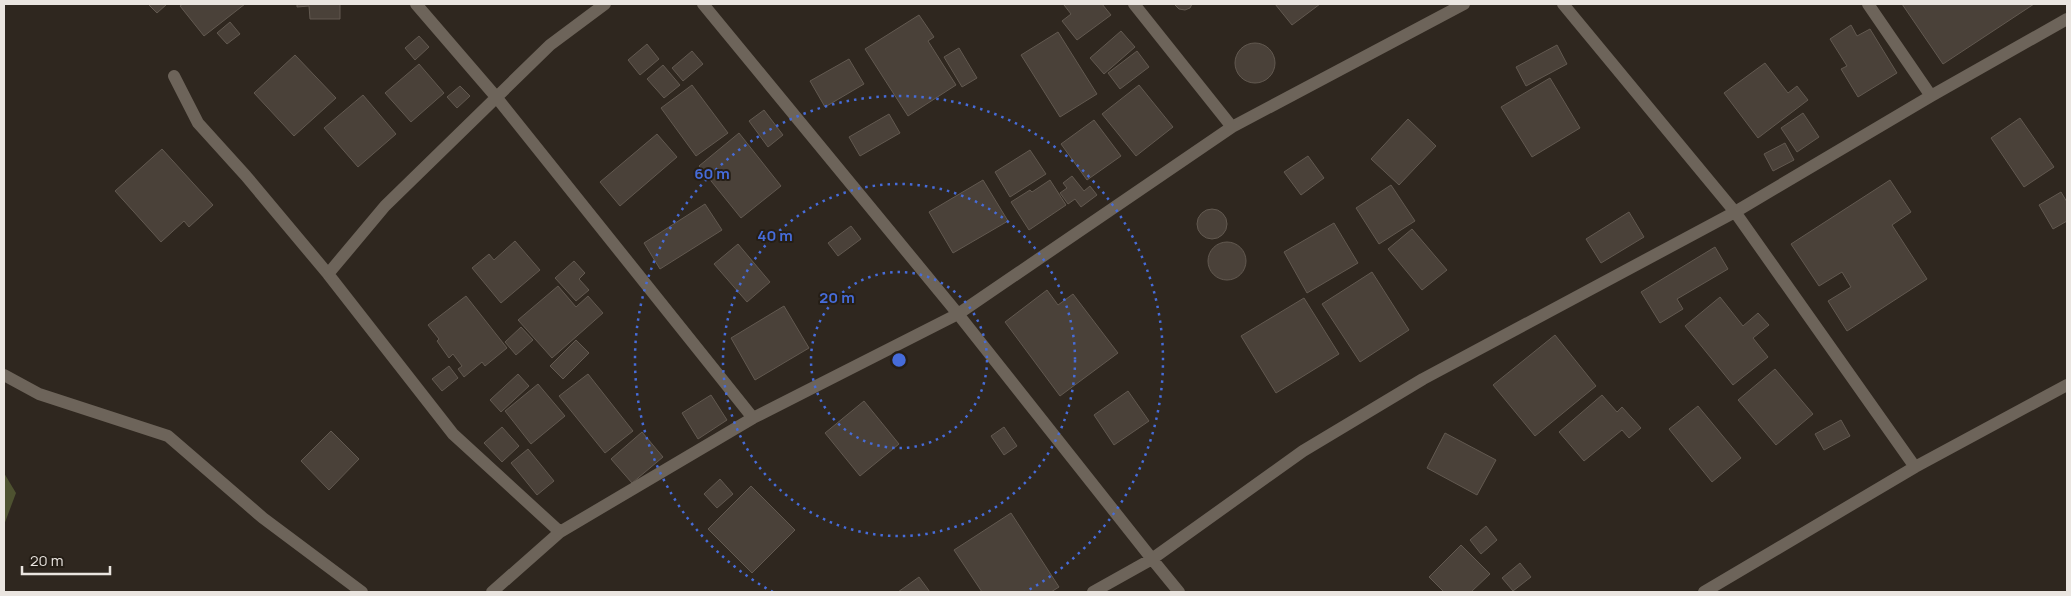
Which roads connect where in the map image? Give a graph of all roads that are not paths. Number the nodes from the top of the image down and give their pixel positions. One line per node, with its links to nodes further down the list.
1 (416, 4): 11 (street)
2 (605, 4): 11 (street)
3 (703, 4): 15 (street)
4 (1134, 4): 12 (street)
5 (1464, 4): 12 (street)
6 (1563, 4): 13 (street)
7 (1868, 4): 10 (street)
8 (2067, 19): 10 (street)
9 (174, 76): 14 (street)
10 (1931, 96): 13 (street)
11 (497, 98): 14 (street); 18 (street)
12 (1232, 128): 15 (street)
13 (1735, 212): 19 (street); 21 (street)
14 (328, 274): 20 (street)
15 (958, 314): 18 (street); 21 (street)
16 (4, 375): 22 (street)
17 (2067, 385): 19 (street)
18 (753, 418): 20 (street)
19 (1916, 467): 26 (street)
20 (560, 532): 23 (street)
21 (1152, 558): 24 (street); 25 (street)
22 (362, 592)
23 (492, 592)
24 (1093, 592)
25 (1179, 592)
26 (1704, 592)

